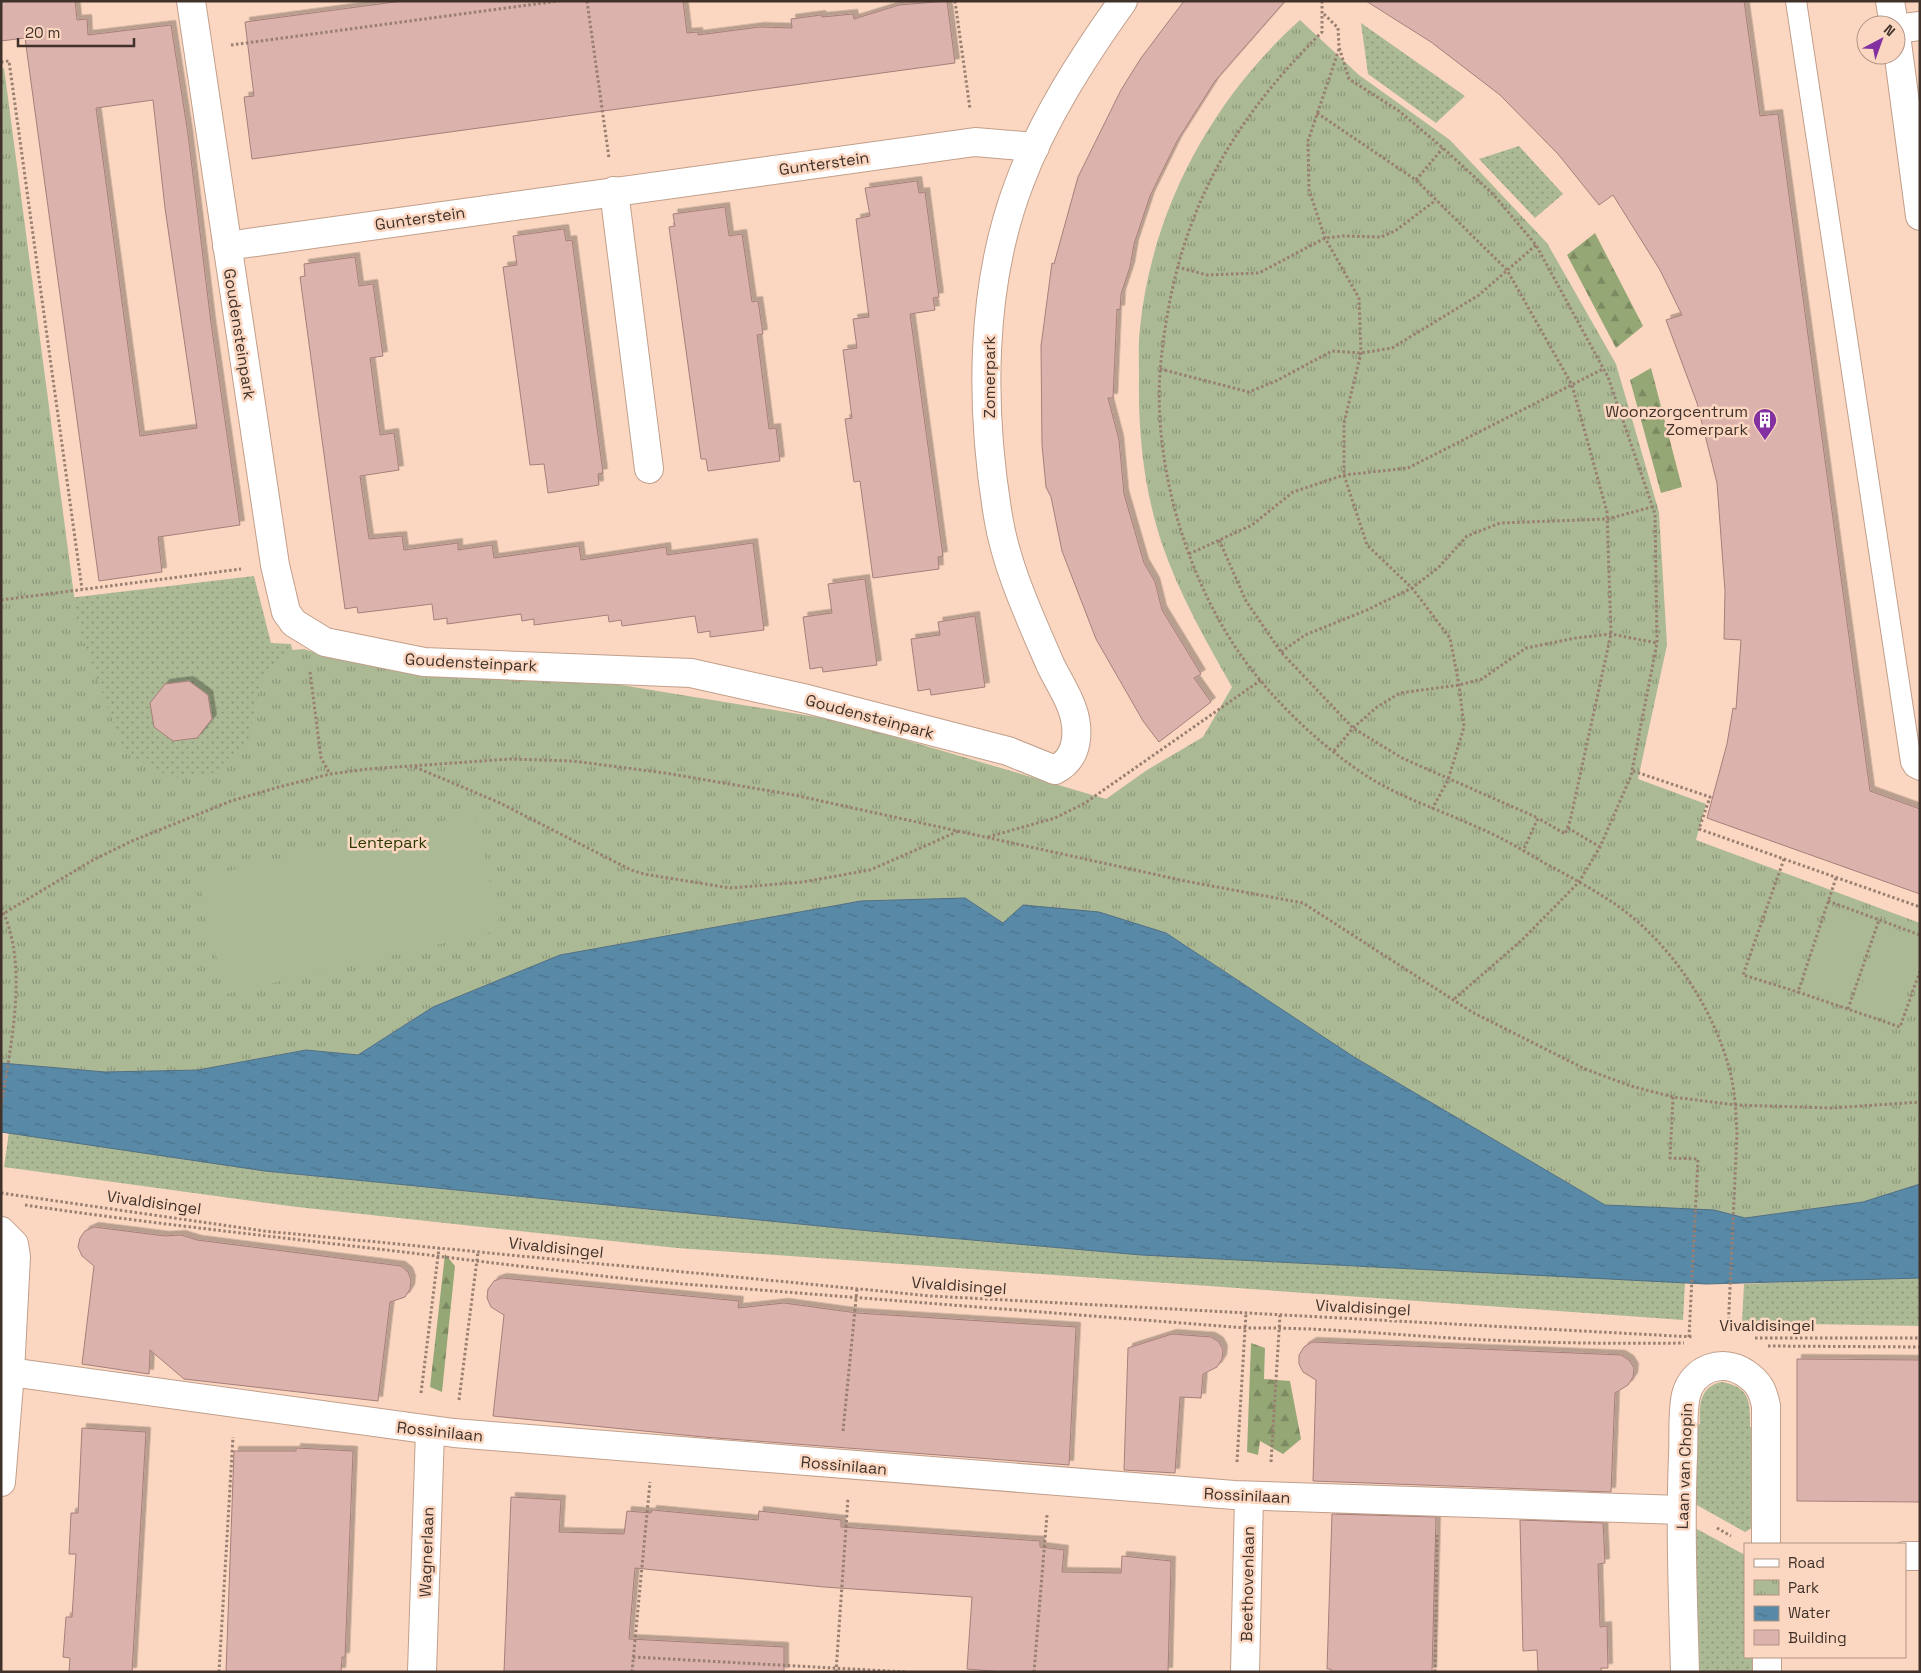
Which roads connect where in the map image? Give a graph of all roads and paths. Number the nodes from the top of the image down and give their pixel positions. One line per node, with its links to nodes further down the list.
1 (191, 1): 14 (street, Goudensteinpark)
2 (558, 1): 14 (path)
3 (587, 1): 22 (path)
4 (955, 1): 18 (path)
5 (1124, 1): 19 (street, Zomerpark)
6 (1322, 1): 9 (path)
7 (1796, 1): 55 (lane)
8 (1890, 1): 10 (street)
9 (1324, 14): 13 (path); 28 (path)
10 (1892, 15)
11 (1920, 26): 12 (street)
12 (1906, 28)
13 (1339, 47): 17 (path); 20 (path)
14 (198, 50): 27 (street, Goudensteinpark)
15 (1, 62): 42 (path)
16 (1900, 65): 24 (street)
17 (1317, 113): 21 (path); 25 (path)
18 (975, 142): 19 (street, Gunterstein); 22 (street, Gunterstein)
19 (1034, 147): 53 (street, Zomerpark)
20 (1443, 148): 21 (path); 26 (path)
21 (1416, 180): 23 (path)
22 (614, 191): 27 (street, Gunterstein); 34 (street)
23 (1436, 200): 25 (path); 29 (path)
24 (1920, 216)
25 (1325, 238): 28 (path); 30 (path)
26 (1536, 245): 29 (path); 32 (path)
27 (227, 246): 40 (street, Goudensteinpark)
28 (1177, 267): 31 (path)
29 (1507, 270): 30 (path); 33 (path)
30 (1361, 353): 31 (path); 35 (path)
31 (1160, 369): 39 (path)
32 (1603, 369): 33 (path); 36 (path)
33 (1572, 384): 35 (path); 37 (path)
34 (649, 469)
35 (1344, 475): 38 (path); 41 (path)
36 (1652, 507): 37 (path); 45 (path)
37 (1607, 519): 41 (path); 44 (path)
38 (1219, 540): 39 (path); 46 (path)
39 (1189, 554): 48 (path)
40 (275, 565): 42 (path); 53 (street, Goudensteinpark)
41 (1412, 588): 46 (path); 49 (path)
42 (82, 589): 43 (path)
43 (1, 600)
44 (1611, 634): 45 (path); 49 (path); 60 (path)
45 (1657, 642): 54 (path)
46 (1281, 652): 50 (path)
47 (310, 671): 56 (path)
48 (1261, 680): 51 (path); 62 (path)
49 (1459, 685): 50 (path); 57 (path)
50 (1352, 728): 51 (path); 57 (path)
51 (1334, 751): 58 (path)
52 (413, 766): 56 (path); 61 (path); 61 (path)
53 (1063, 766)
54 (1633, 770): 63 (path); 65 (path)
55 (1920, 770)
56 (330, 774): 71 (path)
57 (1448, 780): 58 (path); 59 (path)
58 (1432, 809): 64 (path)
59 (1538, 818): 60 (path); 64 (path)
60 (1568, 828): 63 (path)
61 (959, 830): 62 (path)
62 (987, 837): 76 (path)
63 (1600, 847): 67 (path)
64 (1523, 851): 67 (path)
65 (1784, 859): 66 (path); 75 (path)
66 (1836, 878): 68 (path); 69 (path)
67 (1579, 882): 76 (path); 80 (path)
68 (1828, 902): 72 (path); 75 (path)
69 (1920, 907)
70 (1, 908): 71 (path)
71 (3, 914): 81 (path)
72 (1879, 920): 73 (path); 77 (path)
73 (1920, 935)
74 (1920, 971): 77 (path)
75 (1798, 992): 77 (path)
76 (1454, 1000): 78 (path)
77 (1848, 1009)
78 (1674, 1097): 80 (path); 96 (path)
79 (1920, 1102): 80 (path)
80 (1736, 1105): 93 (path)
81 (1, 1108)
82 (1, 1192): 85 (path, Vivaldisingel)
83 (18, 1204): 87 (path)
84 (1, 1231): 102 (street)
85 (438, 1248): 86 (path, Vivaldisingel); 87 (path)
86 (478, 1252): 88 (path); 89 (path, Vivaldisingel)
87 (437, 1256): 88 (path); 103 (path)
88 (477, 1261): 90 (path); 104 (path)
89 (857, 1289): 90 (path); 91 (path, Vivaldisingel)
90 (857, 1297): 94 (path); 108 (path)
91 (1246, 1313): 92 (path, Vivaldisingel); 94 (path)
92 (1280, 1315): 95 (path); 96 (path, Vivaldisingel)
93 (1728, 1325)
94 (1246, 1328): 95 (path); 111 (path)
95 (1280, 1328): 96 (path); 111 (path)
96 (1689, 1337): 97 (path, Vivaldisingel)
97 (1698, 1337)
98 (1747, 1338): 99 (path, Vivaldisingel)
99 (1920, 1338)
100 (1763, 1346): 101 (path)
101 (1920, 1347)
102 (10, 1372): 105 (street, Rossinilaan); 110 (street)
103 (420, 1402)
104 (459, 1402)
105 (235, 1404): 106 (street, Rossinilaan); 120 (path)
106 (430, 1431): 107 (street, Rossinilaan); 121 (street, Wagnerlaan)
107 (653, 1449): 108 (street, Rossinilaan); 117 (path)
108 (844, 1465): 109 (street, Rossinilaan); 119 (path)
109 (1043, 1480): 111 (street, Rossinilaan); 124 (path)
110 (1, 1482)
111 (1251, 1496): 112 (street, Rossinilaan); 125 (street, Beethovenlaan)
112 (1437, 1502): 113 (street, Rossinilaan); 126 (path)
113 (1681, 1510): 114 (street, Laan van Chopin); 127 (street, Laan van Chopin)
114 (1766, 1543)
115 (1906, 1556): 116 (street)
116 (1920, 1556)
117 (633, 1657): 119 (path); 122 (path)
118 (1767, 1658): 128 (street)
119 (836, 1670): 123 (path)
120 (219, 1672)
121 (422, 1672)
122 (632, 1672)
123 (906, 1672)
124 (1034, 1672)
125 (1246, 1672)
126 (1436, 1672)
127 (1685, 1672)
128 (1767, 1672)

